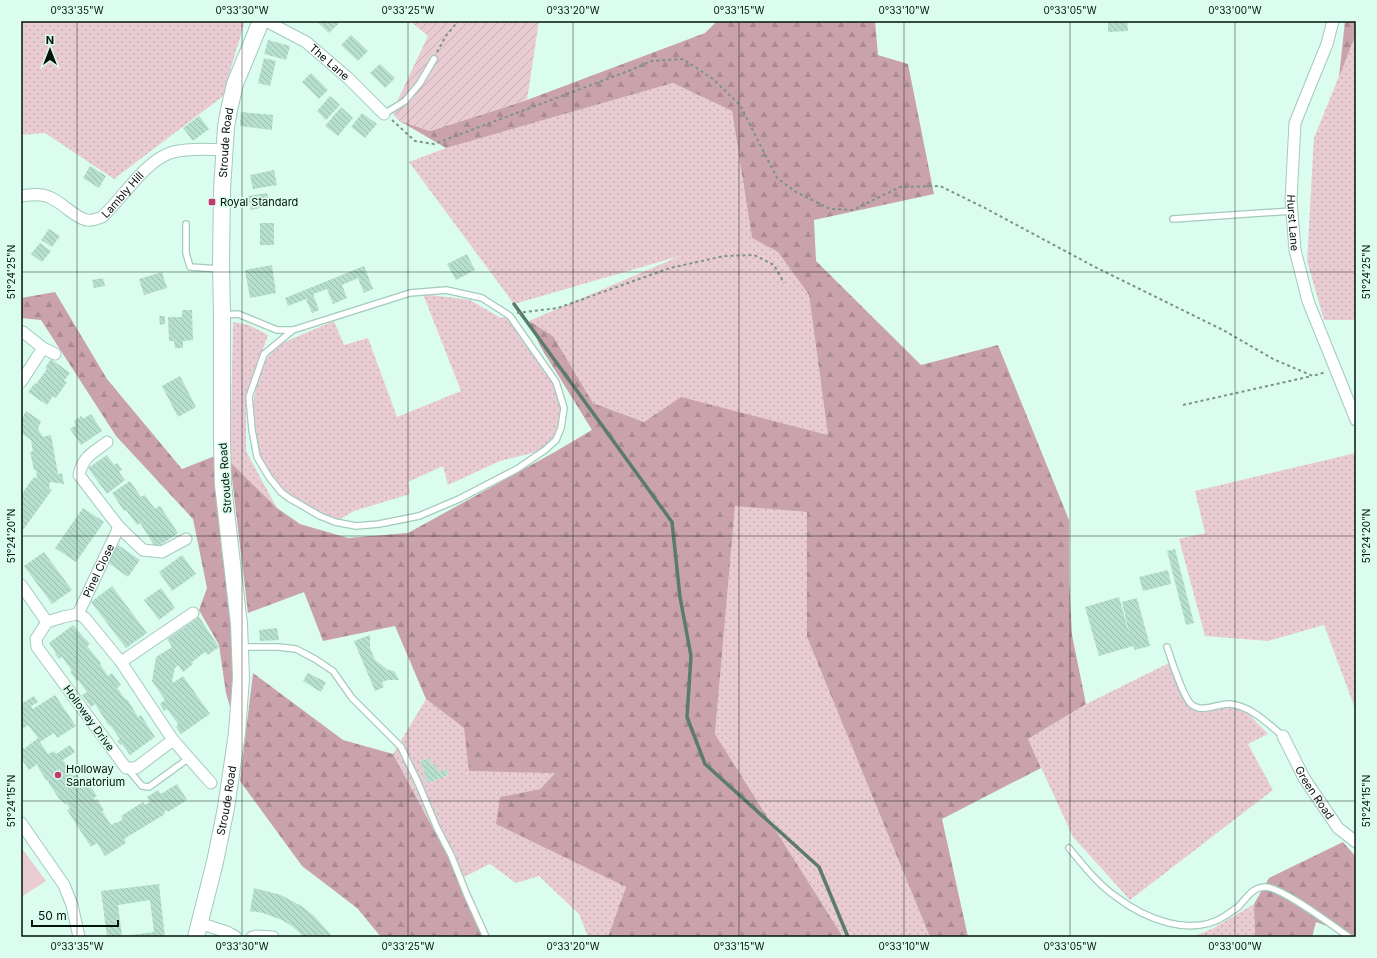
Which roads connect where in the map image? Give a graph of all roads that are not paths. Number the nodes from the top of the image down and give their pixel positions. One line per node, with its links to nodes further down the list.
1 (261, 21): 6 (street, Stroude Road)
2 (266, 21): 5 (street, The Lane)
3 (1333, 21): 8 (street, Hurst Lane)
4 (434, 59): 5 (lane)
5 (384, 114)
6 (226, 150): 7 (street, Lambly Hill); 11 (street, Stroude Road)
7 (21, 196)
8 (1292, 211): 9 (lane); 18 (street, Hurst Lane)
9 (1173, 219)
10 (186, 224): 11 (lane)
11 (220, 270): 12 (street, Stroude Road)
12 (222, 315): 13 (lane); 26 (street, Stroude Road)
13 (293, 330): 13 (lane)
14 (23, 332): 15 (street)
15 (43, 348): 16 (street); 17 (street)
16 (55, 354)
17 (21, 382)
18 (1356, 420)
19 (107, 442): 20 (street)
20 (119, 527): 21 (street); 24 (street, Pinel Close)
21 (186, 539)
22 (21, 585): 25 (street)
23 (193, 613): 28 (street)
24 (78, 614): 25 (street); 28 (street)
25 (48, 622): 32 (street, Holloway Drive)
26 (240, 647): 37 (street, Stroude Road); 42 (lane)
27 (1167, 647): 29 (lane)
28 (121, 662): 30 (street)
29 (1283, 736): 35 (street, Green Road)
30 (173, 740): 31 (street); 32 (street)
31 (189, 758): 32 (lane); 33 (street)
32 (126, 768)
33 (211, 783)
34 (21, 823): 38 (street)
35 (1356, 842)
36 (1069, 848): 43 (lane)
37 (198, 930): 39 (street)
38 (79, 937)
39 (236, 937)
40 (252, 937): 41 (street)
41 (273, 937)
42 (486, 937)
43 (1349, 937)

